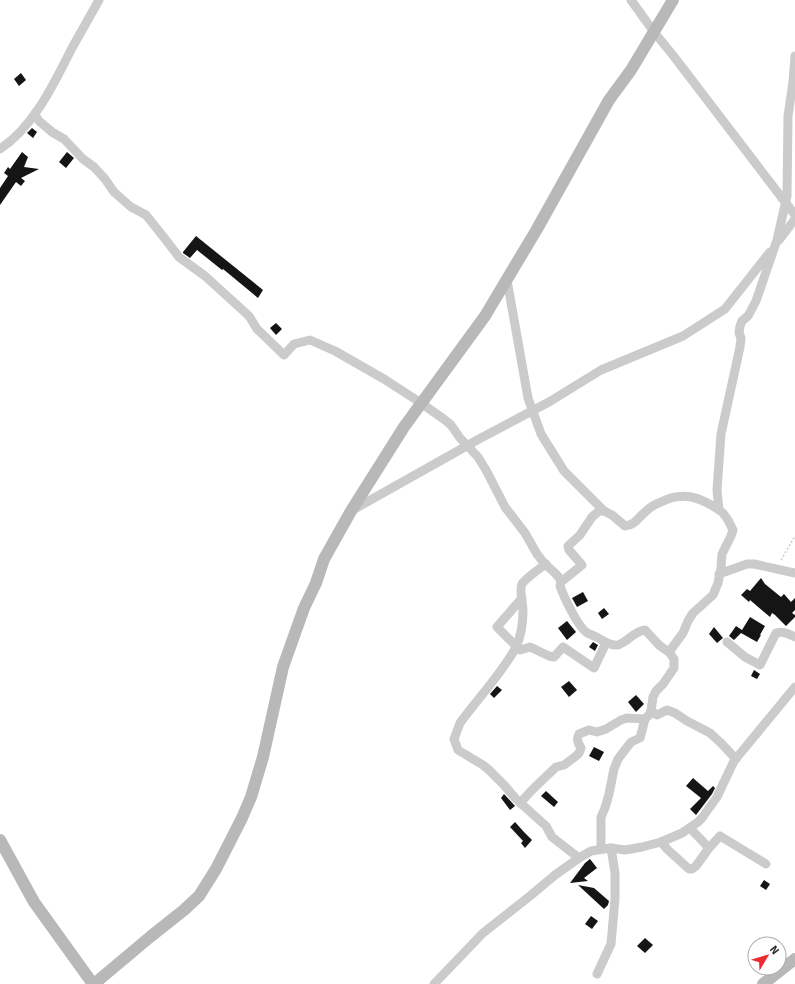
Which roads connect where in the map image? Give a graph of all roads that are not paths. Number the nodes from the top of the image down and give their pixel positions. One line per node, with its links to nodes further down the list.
1 (99, 0): 6 (street)
2 (631, 0): 4 (street)
3 (672, 0): 4 (street)
4 (654, 32): 8 (street); 12 (street)
5 (795, 56): 8 (street)
6 (35, 115): 7 (street); 13 (street)
7 (0, 149)
8 (786, 202): 9 (street); 11 (street)
9 (795, 215)
10 (795, 219): 11 (street)
11 (776, 245): 14 (street); 16 (street)
12 (507, 280): 13 (street); 14 (street)
13 (422, 403): 15 (street); 17 (street)
14 (532, 411): 15 (street); 18 (street)
15 (467, 445): 17 (street); 19 (street)
16 (719, 510): 18 (street); 21 (street)
17 (352, 511): 44 (street)
18 (604, 511): 22 (street)
19 (546, 564): 22 (street); 23 (street)
20 (795, 573): 21 (street)
21 (719, 574): 28 (street)
22 (561, 582): 26 (street)
23 (522, 598): 27 (street); 27 (street)
24 (795, 637): 25 (street)
25 (727, 642)
26 (606, 643): 27 (street); 28 (street)
27 (516, 646): 33 (street)
28 (670, 652): 30 (street)
29 (795, 687): 32 (street)
30 (651, 711): 31 (street); 32 (street)
31 (645, 719): 33 (street); 39 (street)
32 (736, 759): 34 (street)
33 (520, 803): 40 (street)
34 (690, 828): 36 (street); 38 (street)
35 (0, 840): 44 (street)
36 (661, 842): 37 (street); 38 (street)
37 (611, 848): 39 (street); 43 (street)
38 (708, 848): 41 (street)
39 (601, 849): 40 (street)
40 (578, 858): 45 (street)
41 (766, 864)
42 (795, 959): 46 (street)
43 (597, 974)
44 (93, 984)
45 (434, 984)
46 (763, 984)

